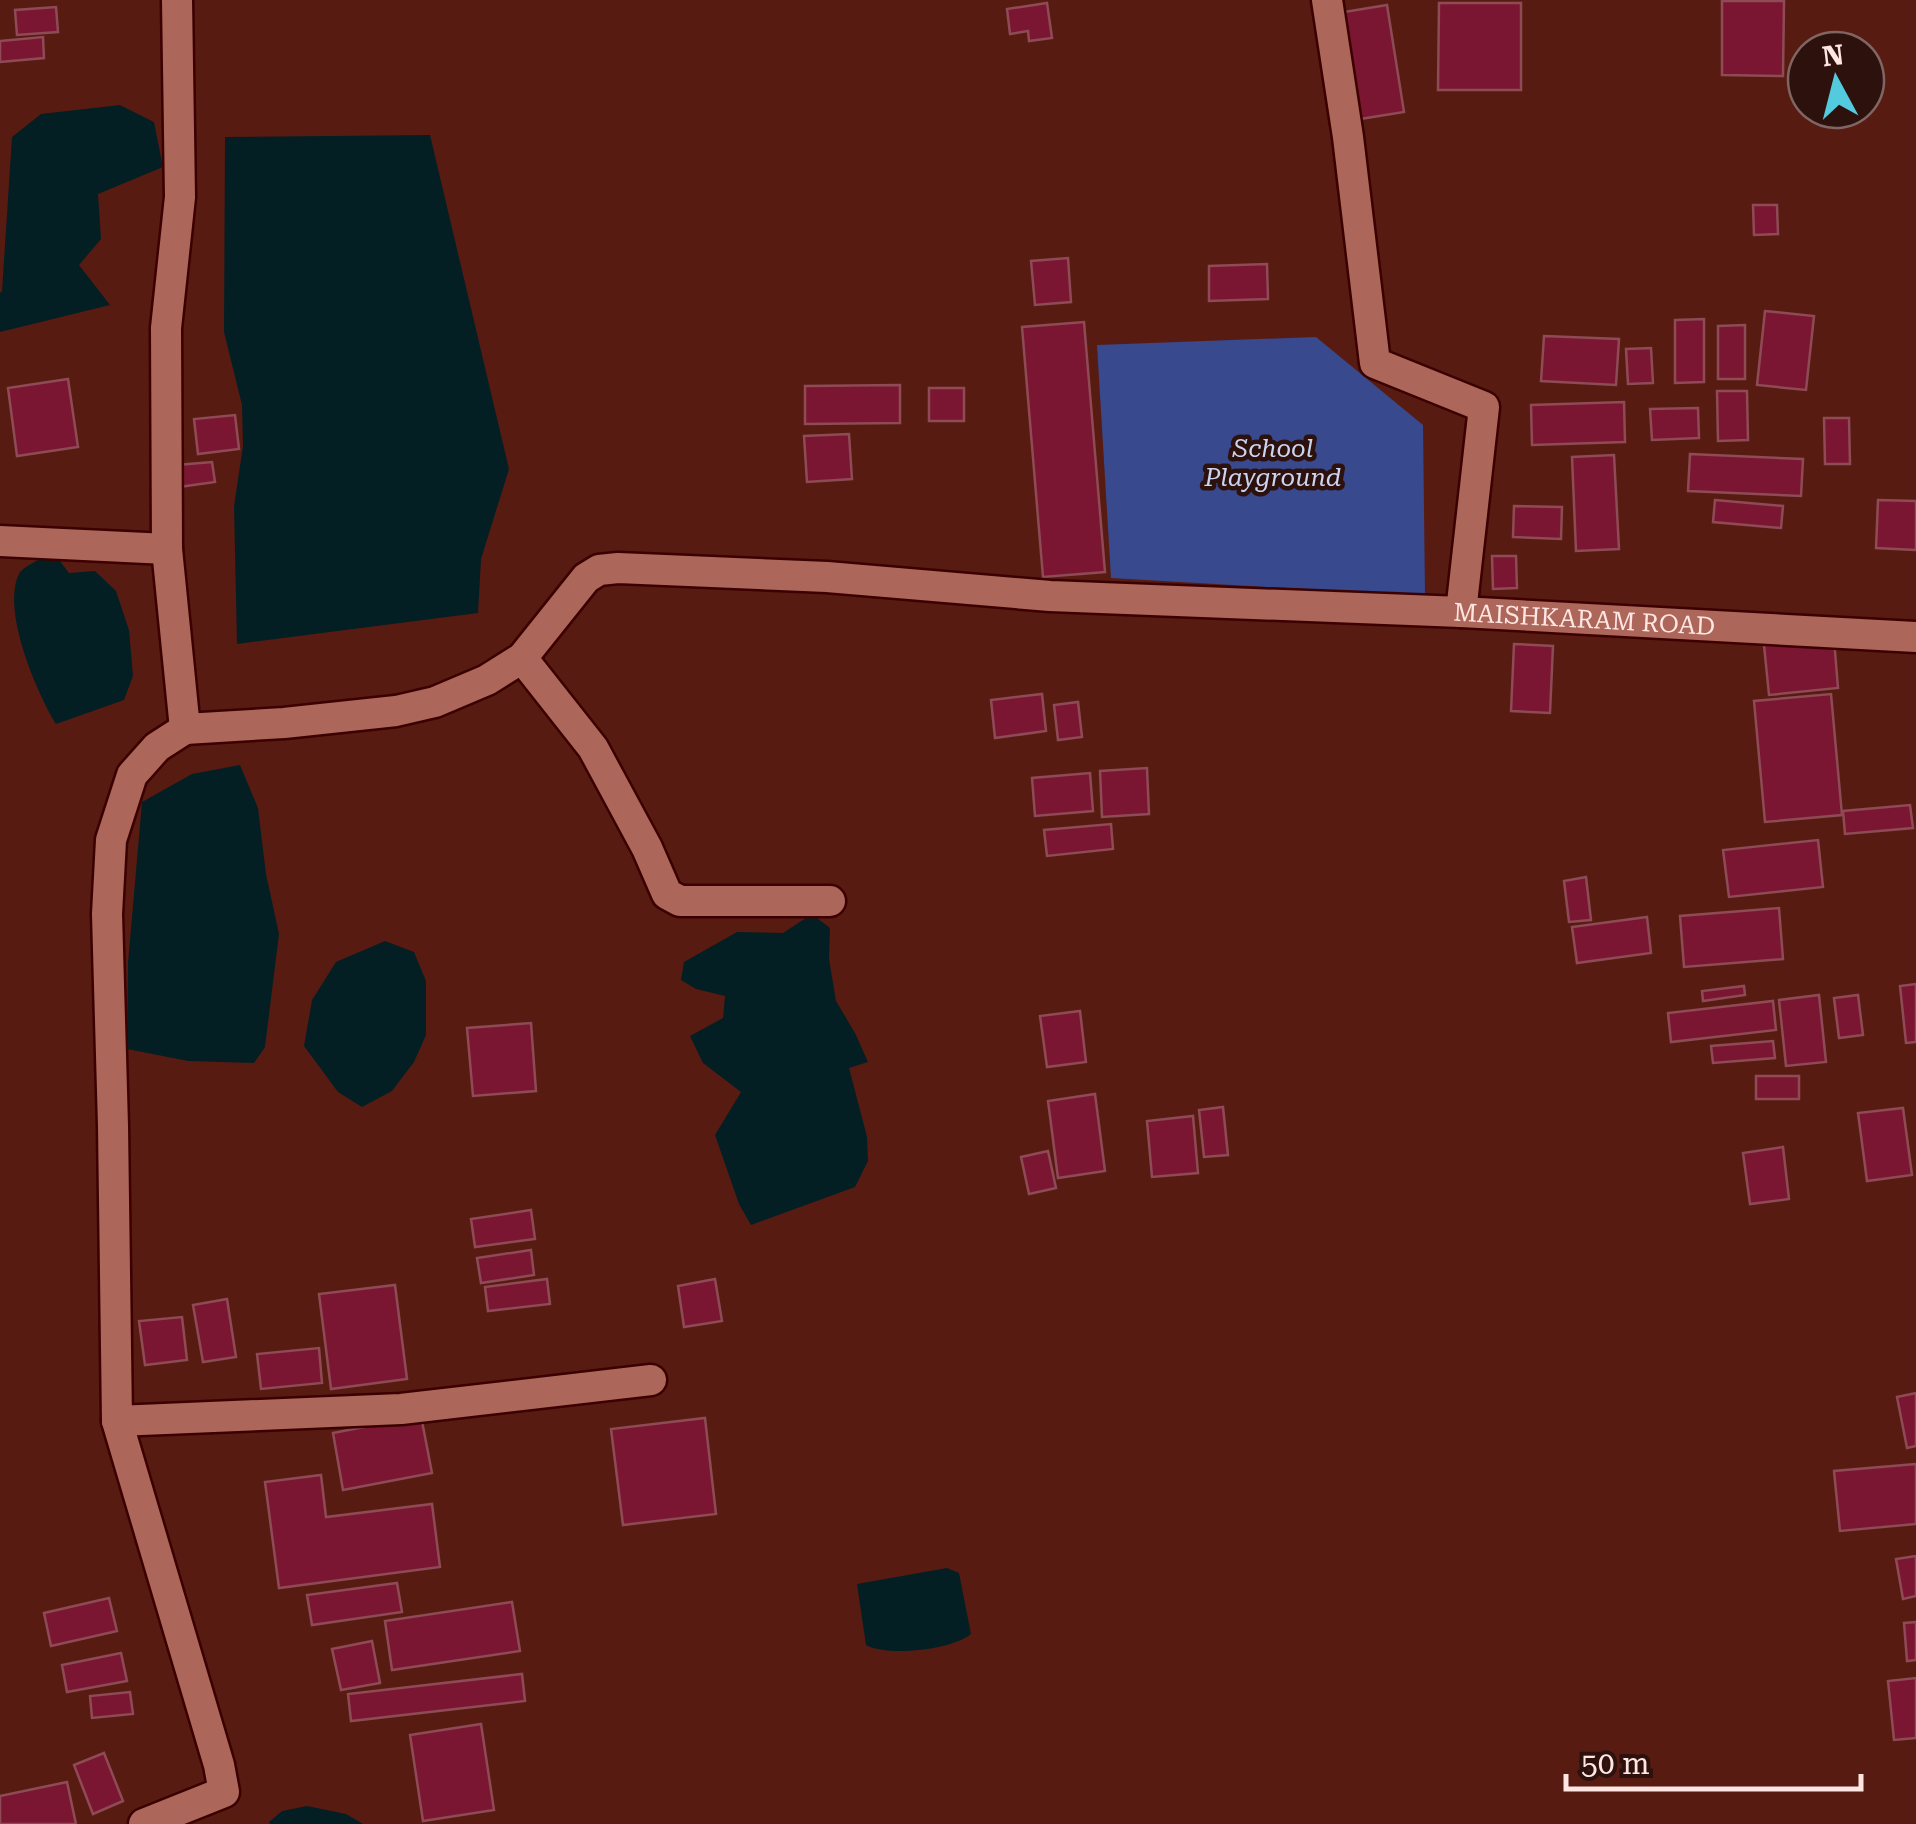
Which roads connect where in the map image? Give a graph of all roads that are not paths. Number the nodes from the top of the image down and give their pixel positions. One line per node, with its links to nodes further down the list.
1 (177, 0): 4 (street)
2 (1328, 0): 5 (street, MAISHKARAM ROAD)
3 (0, 541): 4 (street)
4 (166, 549): 8 (street)
5 (1461, 612): 6 (street, MAISHKARAM ROAD); 7 (street)
6 (1916, 638)
7 (522, 658): 8 (street); 9 (street)
8 (185, 729): 11 (street)
9 (830, 901)
10 (651, 1380): 11 (street)
11 (117, 1422): 12 (street)
12 (144, 1824)

